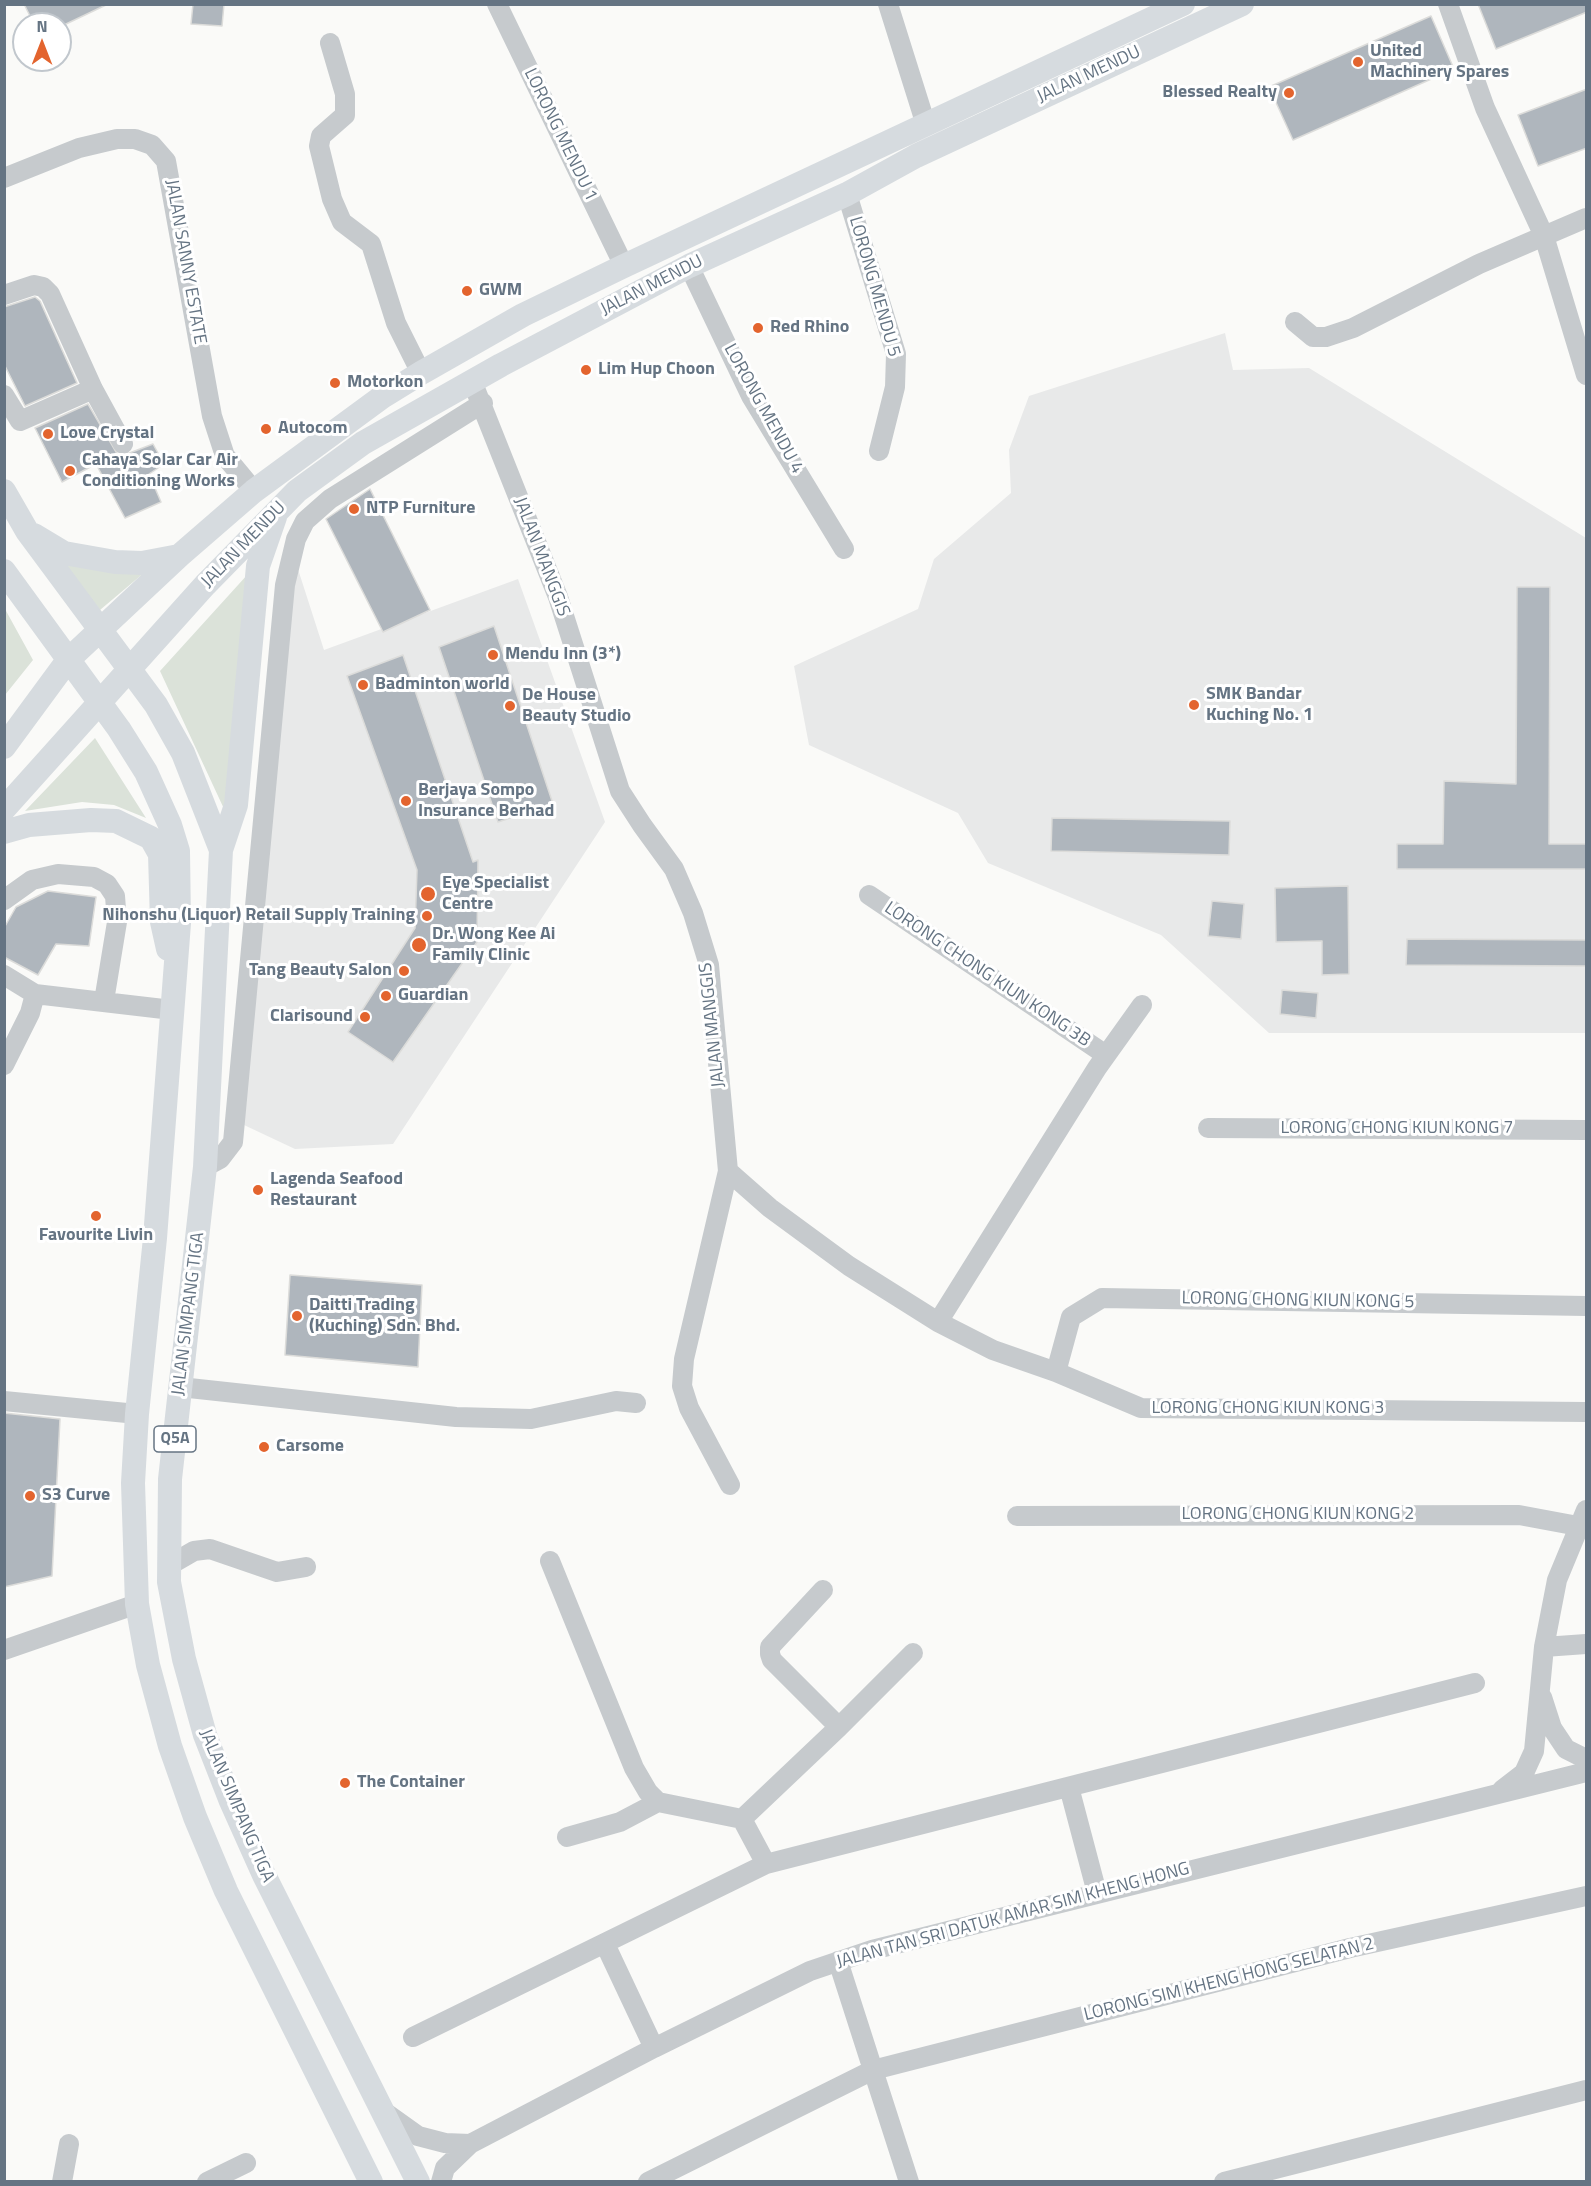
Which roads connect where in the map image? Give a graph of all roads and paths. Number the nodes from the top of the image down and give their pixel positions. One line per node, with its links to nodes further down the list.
1 (497, 4): 12 (street, LORONG MENDU 1)
2 (888, 4): 7 (street)
3 (1183, 4): 7 (main road, JALAN MENDU)
4 (1242, 4): 9 (main road, JALAN MENDU)
5 (1448, 4): 11 (street)
6 (330, 43): 16 (street)
7 (926, 125): 12 (main road, JALAN MENDU)
8 (4, 178): 25 (street, JALAN SANNY ESTATE)
9 (847, 194): 13 (main road, JALAN MENDU); 23 (street, LORONG MENDU 5)
10 (1587, 218): 11 (street)
11 (1544, 236): 15 (street); 17 (street)
12 (624, 266): 16 (main road, JALAN MENDU)
13 (688, 266): 18 (main road, JALAN MENDU); 28 (street, LORONG MENDU 4)
14 (4, 295): 19 (street)
15 (1296, 322)
16 (421, 373): 25 (main road, JALAN MENDU)
17 (1587, 375)
18 (472, 381): 21 (street, JALAN MANGGIS); 26 (main road, JALAN MENDU)
19 (93, 389): 20 (street); 22 (street)
20 (4, 395)
21 (483, 404): 51 (street); 52 (street, JALAN MANGGIS)
22 (123, 444)
23 (879, 451)
24 (4, 491): 27 (main road, JALAN SIMPANG TIGA)
25 (254, 491): 29 (main road, JALAN MENDU)
26 (276, 512): 33 (main road, JALAN MENDU); 38 (main road)
27 (27, 531): 29 (main road); 31 (main road, JALAN SIMPANG TIGA)
28 (844, 549)
29 (179, 556): 31 (main road, JALAN MENDU)
30 (4, 571): 32 (main road, JALAN SIMPANG TIGA)
31 (98, 630): 32 (main road, JALAN MENDU); 33 (main road, JALAN SIMPANG TIGA)
32 (68, 660): 34 (main road, JALAN SIMPANG TIGA); 35 (main road, JALAN MENDU)
33 (129, 668): 34 (main road, JALAN MENDU); 38 (main road, JALAN SIMPANG TIGA / Q5A)
34 (102, 702): 36 (main road, JALAN MENDU); 41 (main road, JALAN SIMPANG TIGA)
35 (4, 747)
36 (4, 809)
37 (4, 832): 41 (main road)
38 (221, 849): 51 (main road, JALAN SIMPANG TIGA / Q5A)
39 (868, 895): 47 (street, LORONG CHONG KIUN KONG 3B)
40 (4, 900): 44 (street)
41 (174, 974): 46 (main road, JALAN SIMPANG TIGA)
42 (4, 975): 43 (street)
43 (35, 994): 44 (street); 48 (street)
44 (104, 1001): 46 (street)
45 (1142, 1005): 47 (street)
46 (172, 1010): 60 (main road, JALAN SIMPANG TIGA)
47 (1106, 1055): 54 (street)
48 (4, 1065)
49 (1208, 1128): 50 (street, LORONG CHONG KIUN KONG 7)
50 (1587, 1130)
51 (205, 1167): 56 (main road, JALAN SIMPANG TIGA / Q5A)
52 (728, 1171): 54 (street, LORONG CHONG KIUN KONG 3); 61 (street, JALAN MANGGIS)
53 (1587, 1306): 55 (street, LORONG CHONG KIUN KONG 5)
54 (938, 1322): 55 (street, LORONG CHONG KIUN KONG 3)
55 (1056, 1372): 59 (street, LORONG CHONG KIUN KONG 3)
56 (180, 1387): 58 (street); 65 (main road, JALAN SIMPANG TIGA / Q5A)
57 (4, 1401): 60 (street)
58 (636, 1403)
59 (1587, 1412)
60 (137, 1414): 68 (main road, JALAN SIMPANG TIGA)
61 (730, 1485)
62 (1017, 1516): 63 (street, LORONG CHONG KIUN KONG 2)
63 (1582, 1518): 70 (street)
64 (550, 1561): 80 (street)
65 (168, 1566): 66 (street); 92 (main road, JALAN SIMPANG TIGA / Q5A)
66 (306, 1567)
67 (823, 1590): 75 (street)
68 (137, 1604): 71 (street); 98 (main road, JALAN SIMPANG TIGA)
69 (1587, 1644): 70 (street)
70 (1544, 1647): 74 (street)
71 (4, 1650)
72 (913, 1653): 75 (street)
73 (1474, 1683): 78 (street)
74 (1539, 1689): 76 (street); 79 (street)
75 (839, 1727): 81 (street)
76 (1587, 1759)
77 (1587, 1772): 79 (street, JALAN TAN SRI DATUK AMAR SIM KHENG HONG)
78 (1069, 1787): 83 (street); 84 (street)
79 (1496, 1795): 84 (street, JALAN TAN SRI DATUK AMAR SIM KHENG HONG)
80 (658, 1802): 81 (street); 82 (street)
81 (742, 1819): 83 (street)
82 (567, 1837)
83 (766, 1863): 86 (street)
84 (1097, 1893): 87 (street, JALAN TAN SRI DATUK AMAR SIM KHENG HONG)
85 (1587, 1896): 90 (street, LORONG SIM KHENG HONG SELATAN 2)
86 (604, 1944): 88 (street); 89 (street)
87 (838, 1961): 89 (street, JALAN TAN SRI DATUK AMAR SIM KHENG HONG); 90 (street)
88 (413, 2037)
89 (654, 2048): 94 (street, JALAN TAN SRI DATUK AMAR SIM KHENG HONG)
90 (873, 2070): 101 (street, LORONG SIM KHENG HONG SELATAN 2); 102 (street)
91 (1587, 2090): 103 (street)
92 (383, 2112): 94 (street); 99 (main road, JALAN SIMPANG TIGA / Q5A)
93 (69, 2144): 96 (street)
94 (470, 2144): 100 (street, JALAN TAN SRI DATUK AMAR SIM KHENG HONG)
95 (246, 2163): 97 (street)
96 (62, 2181)
97 (207, 2181)
98 (371, 2181)
99 (418, 2181)
100 (441, 2181)
101 (648, 2181)
102 (909, 2181)
103 (1224, 2181)

